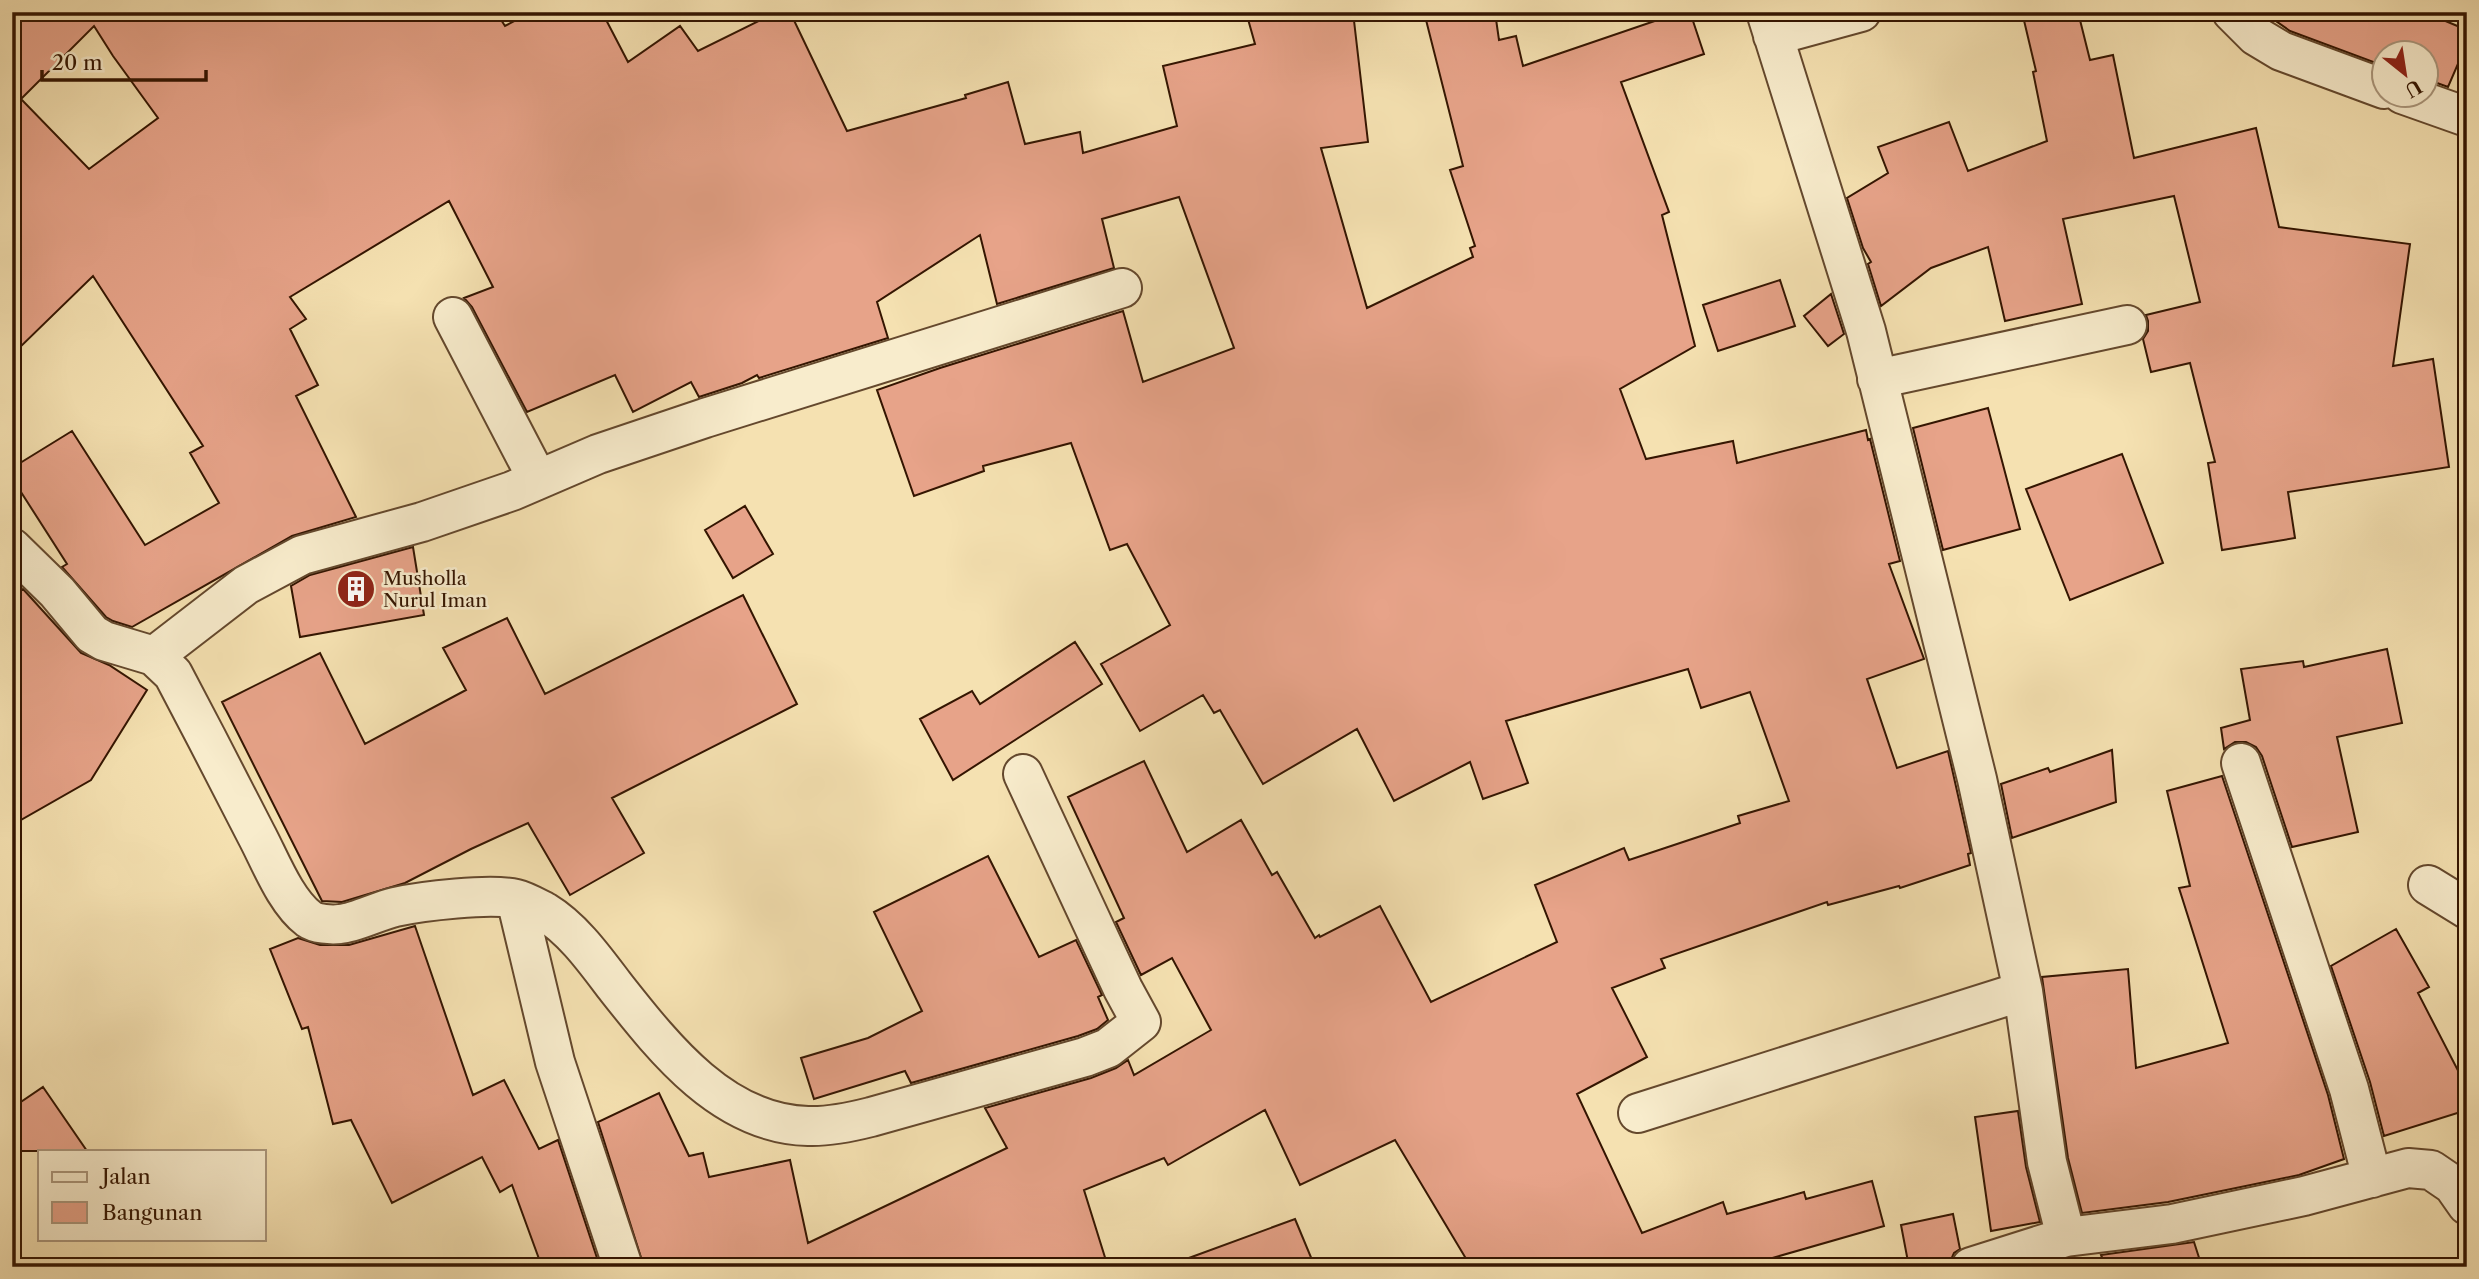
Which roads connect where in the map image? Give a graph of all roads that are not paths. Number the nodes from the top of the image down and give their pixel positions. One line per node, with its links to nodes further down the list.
1 (1861, 12): 3 (street)
2 (2232, 12): 4 (street)
3 (1769, 24): 10 (street)
4 (2370, 84)
5 (2440, 107): 6 (street)
6 (2467, 117)
7 (1122, 288): 11 (street)
8 (453, 317): 11 (street)
9 (2127, 326): 10 (street)
10 (1877, 379): 19 (street)
11 (538, 480): 13 (street)
12 (12, 548): 13 (street)
13 (154, 656): 17 (street)
14 (2241, 763): 21 (street)
15 (1023, 774): 17 (street)
16 (2428, 885): 18 (street)
17 (516, 899): 24 (street)
18 (2467, 909)
19 (2023, 990): 20 (street); 23 (street)
20 (1638, 1113)
21 (2372, 1178): 22 (street); 23 (street)
22 (2467, 1205)
23 (2066, 1237): 25 (street)
24 (623, 1267)
25 (1970, 1267)

